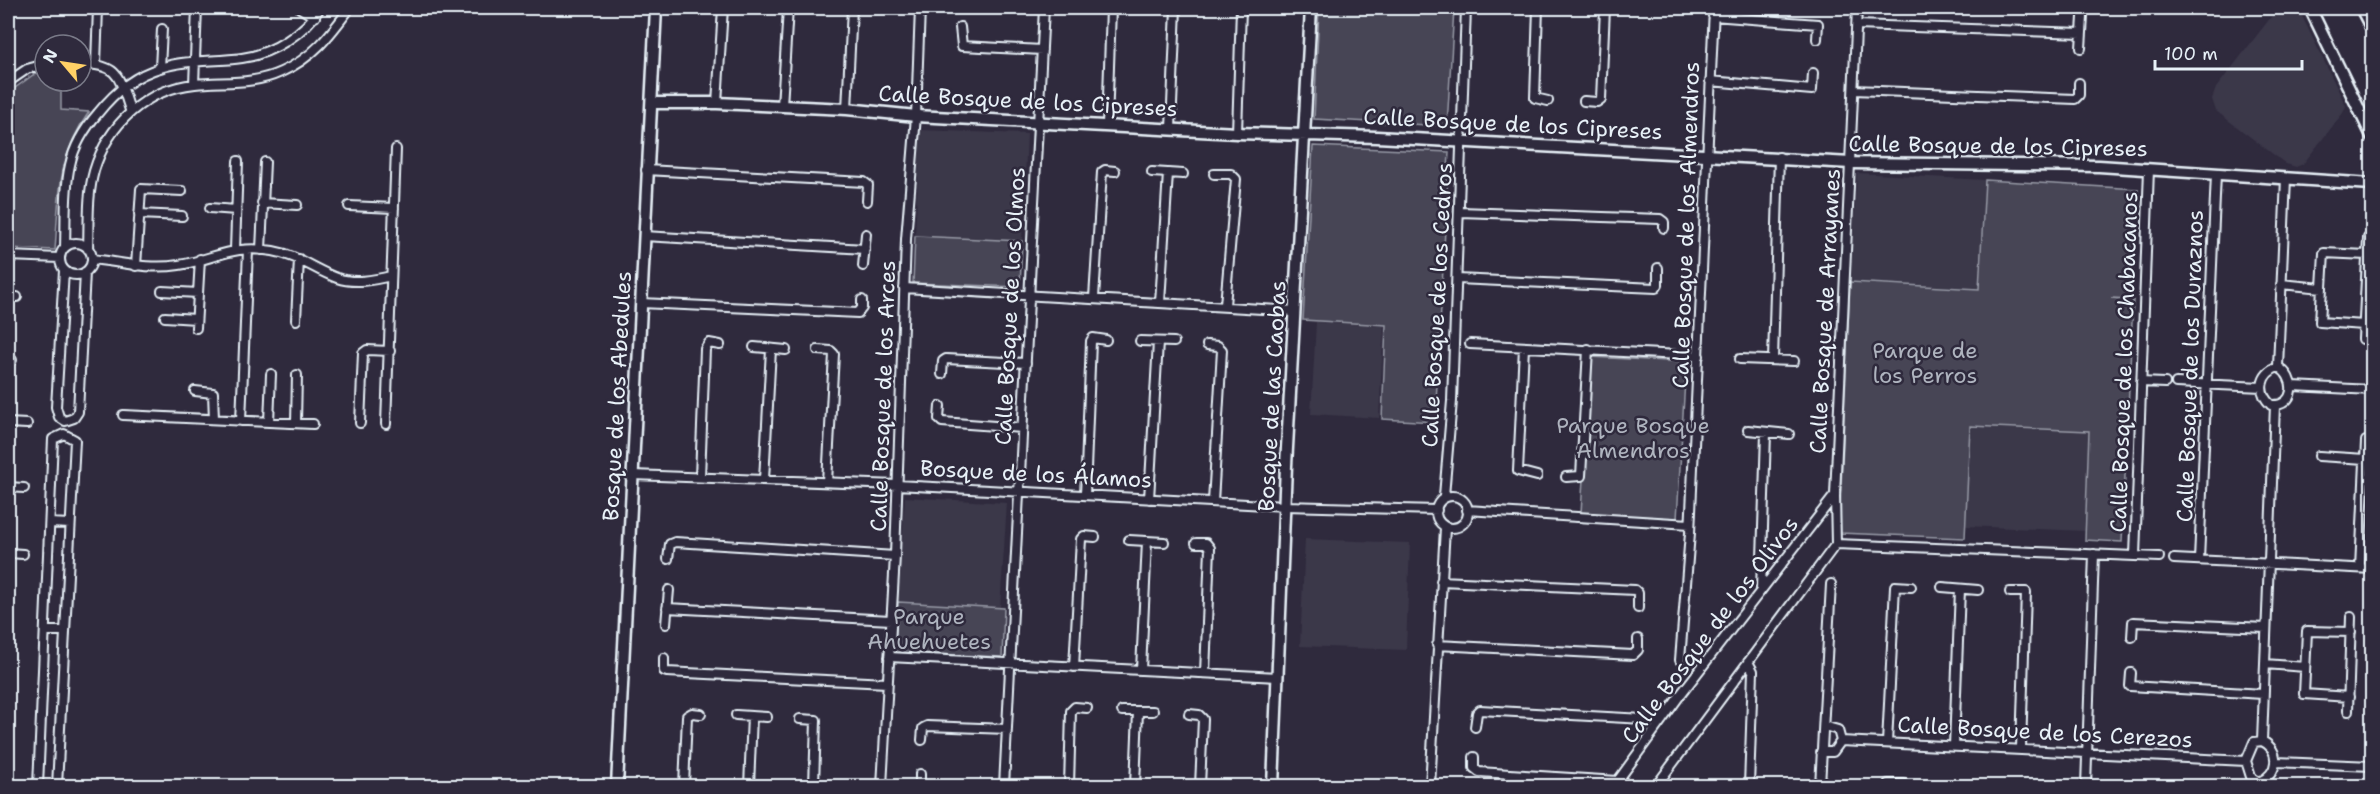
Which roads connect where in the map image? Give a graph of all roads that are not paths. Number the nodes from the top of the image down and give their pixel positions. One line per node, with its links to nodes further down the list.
1 (98, 8): 34 (street)
2 (197, 8): 33 (street)
3 (300, 8): 23 (street)
4 (320, 8): 23 (street)
5 (350, 8): 41 (street)
6 (656, 8): 46 (street, Bosque de los Abedules)
7 (723, 8): 47 (street)
8 (788, 8): 48 (street)
9 (852, 8): 49 (street)
10 (920, 8): 51 (street, Calle Bosque de los Arces)
11 (1044, 8): 32 (street, Calle Bosque de los Olmos)
12 (1111, 8): 53 (street)
13 (1176, 8): 54 (street)
14 (1241, 8): 55 (street)
15 (1311, 8): 56 (street, Bosque de las Caobas)
16 (1466, 8): 58 (street, Calle Bosque de los Cedros)
17 (1538, 8): 44 (street)
18 (1605, 8): 45 (street)
19 (1857, 8): 25 (street, Calle Bosque de Arrayanes)
20 (2310, 8): 57 (street)
21 (2361, 8): 26 (street)
22 (1713, 12): 30 (street); 38 (street, Calle Bosque de los Almendros)
23 (315, 17): 33 (street)
24 (2083, 17): 29 (street)
25 (1857, 25): 29 (street); 43 (street, Calle Bosque de Arrayanes)
26 (2372, 26)
27 (960, 27): 32 (street)
28 (162, 29): 36 (street)
29 (2082, 33): 31 (street)
30 (1817, 39)
31 (2081, 48)
32 (1042, 50): 52 (street, Calle Bosque de los Olmos)
33 (193, 62): 36 (street); 41 (street)
34 (96, 64): 42 (street)
35 (33, 67): 39 (street)
36 (160, 68): 42 (street)
37 (1813, 73): 38 (street)
38 (1710, 81): 60 (street, Calle Bosque de los Almendros)
39 (8, 82)
40 (2079, 83): 43 (street)
41 (194, 84): 50 (street)
42 (123, 88): 50 (street); 90 (street)
43 (1854, 90): 64 (street, Calle Bosque de Arrayanes)
44 (1548, 101)
45 (1584, 101)
46 (652, 103): 47 (street, Calle Bosque de los Cipreses); 66 (street, Bosque de los Abedules)
47 (717, 103): 48 (street, Calle Bosque de los Cipreses)
48 (782, 106): 49 (street, Calle Bosque de los Cipreses)
49 (847, 109): 51 (street, Calle Bosque de los Cipreses)
50 (130, 110): 91 (street)
51 (916, 116): 52 (street, Calle Bosque de los Cipreses); 110 (street, Calle Bosque de los Arces)
52 (1038, 122): 53 (street, Calle Bosque de los Cipreses); 114 (street, Calle Bosque de los Olmos)
53 (1107, 125): 54 (street, Calle Bosque de los Cipreses)
54 (1171, 129): 55 (street, Calle Bosque de los Cipreses)
55 (1237, 133): 56 (street, Calle Bosque de los Cipreses)
56 (1305, 134): 58 (street, Calle Bosque de los Cipreses); 122 (street, Bosque de las Caobas)
57 (2373, 136)
58 (1464, 142): 60 (street, Calle Bosque de los Cipreses); 83 (street, Calle Bosque de los Cedros)
59 (396, 149): 81 (street)
60 (1706, 154): 61 (street, Calle Bosque de los Cipreses); 143 (street, Calle Bosque de los Almendros)
61 (1779, 157): 64 (street, Calle Bosque de los Cipreses); 145 (street)
62 (238, 161): 82 (street)
63 (265, 162): 77 (street)
64 (1851, 163): 65 (street, Calle Bosque de los Cipreses); 190 (street, Calle Bosque de Arrayanes)
65 (2149, 169): 72 (street, Calle Bosque de los Cipreses); 152 (street, Calle Bosque de los Chabacanos)
66 (646, 170): 76 (street); 88 (street, Bosque de los Abedules)
67 (1115, 171): 117 (street)
68 (1152, 172): 69 (street)
69 (1168, 173): 70 (street); 120 (street)
70 (1183, 174)
71 (1214, 174): 121 (street)
72 (2216, 174): 73 (street, Calle Bosque de los Cipreses); 155 (street, Calle Bosque de los Duraznos)
73 (2286, 178): 74 (street, Calle Bosque de los Cipreses); 109 (street)
74 (2373, 184)
75 (182, 191): 84 (street)
76 (867, 201)
77 (262, 203): 78 (street); 95 (street)
78 (297, 205)
79 (349, 206): 81 (street)
80 (210, 208): 82 (street)
81 (394, 208): 107 (street)
82 (236, 210): 94 (street)
83 (1460, 212): 86 (street); 108 (street, Calle Bosque de los Cedros)
84 (139, 214): 85 (street); 102 (street)
85 (182, 216)
86 (1664, 228)
87 (866, 234): 93 (street)
88 (644, 236): 93 (street); 119 (street, Bosque de los Abedules)
89 (2368, 238): 96 (street)
90 (65, 247): 91 (street); 98 (street)
91 (88, 249): 99 (street)
92 (248, 249): 94 (street); 95 (street); 164 (street)
93 (865, 249): 103 (street)
94 (235, 250): 100 (street)
95 (261, 250): 101 (street)
96 (2367, 255): 111 (street); 126 (street)
97 (8, 256): 98 (street)
98 (60, 258): 105 (street)
99 (92, 259): 102 (street); 106 (street)
100 (200, 259): 102 (street); 113 (street)
101 (299, 259): 107 (street); 125 (street)
102 (136, 266)
103 (864, 266)
104 (1658, 268): 108 (street)
105 (63, 270): 106 (street); 106 (street)
106 (85, 272)
107 (392, 276): 142 (street)
108 (1457, 279): 191 (street, Calle Bosque de los Cedros)
109 (2281, 284): 111 (street); 148 (street)
110 (904, 288): 114 (street); 185 (street, Calle Bosque de los Arces)
111 (2322, 288): 126 (street)
112 (162, 291): 113 (street)
113 (198, 293): 124 (street)
114 (1028, 294): 117 (street); 147 (street, Calle Bosque de los Olmos)
115 (8, 297): 116 (street)
116 (16, 297)
117 (1094, 298): 120 (street)
118 (862, 300): 119 (street)
119 (641, 303): 179 (street, Bosque de los Abedules)
120 (1160, 303): 121 (street)
121 (1226, 305): 122 (street)
122 (1295, 311): 194 (street, Bosque de las Caobas)
123 (165, 317): 124 (street)
124 (196, 319): 127 (street)
125 (296, 320)
126 (2364, 325): 128 (street)
127 (196, 328)
128 (2363, 339)
129 (1106, 340): 189 (street)
130 (1140, 341): 131 (street)
131 (1158, 342): 132 (street); 193 (street)
132 (1174, 342)
133 (1470, 344): 137 (street)
134 (720, 345): 181 (street)
135 (1207, 345): 192 (street)
136 (754, 347): 138 (street)
137 (1524, 347): 139 (street); 180 (street)
138 (771, 349): 140 (street); 183 (street)
139 (1588, 349): 143 (street); 182 (street)
140 (786, 350)
141 (818, 350): 184 (street)
142 (390, 351): 168 (street); 171 (street)
143 (1699, 356): 199 (street, Calle Bosque de los Almendros)
144 (1740, 359): 145 (street)
145 (1773, 360): 146 (street)
146 (1794, 362)
147 (1026, 363): 150 (street); 172 (street, Calle Bosque de los Olmos)
148 (2278, 367): 156 (street); 157 (street)
149 (271, 374): 165 (street)
150 (942, 374)
151 (297, 375): 167 (street)
152 (2141, 382): 153 (street); 211 (street, Calle Bosque de los Chabacanos)
153 (2165, 382)
154 (2176, 383): 155 (street)
155 (2207, 385): 157 (street); 215 (street, Calle Bosque de los Duraznos)
156 (2293, 386): 158 (street); 160 (street)
157 (2262, 387): 160 (street)
158 (2373, 390)
159 (195, 391): 163 (street)
160 (2275, 405): 216 (street)
161 (940, 406): 172 (street)
162 (123, 415): 163 (street)
163 (214, 419): 164 (street)
164 (241, 421): 165 (street)
165 (269, 422): 167 (street)
166 (8, 423): 169 (street)
167 (296, 423): 170 (street)
168 (360, 423)
169 (27, 424)
170 (313, 424)
171 (386, 424)
172 (1022, 428): 188 (street, Calle Bosque de los Olmos)
173 (1748, 430): 174 (street)
174 (1766, 433): 175 (street); 225 (street)
175 (1790, 434)
176 (2366, 441): 178 (street)
177 (2319, 456): 178 (street)
178 (2365, 459): 217 (street)
179 (633, 475): 181 (street, Bosque de los Álamos); 289 (street, Bosque de los Abedules)
180 (1537, 476)
181 (700, 477): 183 (street, Bosque de los Álamos)
182 (1566, 477)
183 (764, 480): 184 (street, Bosque de los Álamos)
184 (828, 482): 185 (street, Bosque de los Álamos)
185 (897, 485): 188 (street, Bosque de los Álamos); 210 (street, Calle Bosque de los Arces)
186 (8, 487): 187 (street)
187 (24, 488)
188 (1019, 492): 189 (street, Bosque de los Álamos); 244 (street, Calle Bosque de los Olmos)
189 (1085, 495): 193 (street, Bosque de los Álamos)
190 (1835, 495): 206 (street, Calle Bosque de Arrayanes); 225 (street, Calle Bosque de los Olivos)
191 (1444, 496): 195 (street); 196 (street)
192 (1213, 498): 193 (street, Bosque de los Álamos); 194 (street, Bosque de los Álamos)
193 (1149, 499)
194 (1285, 506): 195 (street, Bosque de los Álamos); 251 (street, Bosque de las Caobas)
195 (1437, 510): 200 (street)
196 (1467, 510): 199 (street); 200 (street)
197 (50, 523): 198 (street); 198 (street); 234 (street)
198 (70, 524): 235 (street)
199 (1690, 524): 242 (street, Calle Bosque de los Almendros)
200 (1445, 528): 219 (street)
201 (1095, 537): 246 (street)
202 (1129, 540): 203 (street)
203 (1147, 541): 204 (street); 248 (street)
204 (1164, 542)
205 (1196, 543): 250 (street)
206 (1836, 544): 209 (street); 243 (street)
207 (8, 553): 208 (street)
208 (22, 554)
209 (2094, 554): 211 (street); 276 (street)
210 (895, 556): 213 (street); 231 (street, Calle Bosque de los Arces)
211 (2135, 556): 212 (street)
212 (2158, 557)
213 (668, 559)
214 (2174, 559): 215 (street)
215 (2199, 560): 216 (street)
216 (2269, 563): 217 (street); 233 (street)
217 (2360, 568): 218 (street)
218 (2373, 568)
219 (1441, 581): 229 (street); 239 (street)
220 (1831, 584): 267 (street)
221 (1911, 587): 273 (street)
222 (1942, 587): 223 (street)
223 (1960, 588): 226 (street); 274 (street)
224 (669, 590): 228 (street)
225 (1761, 590): 266 (street, Calle Bosque de los Olivos)
226 (1978, 590)
227 (2010, 592): 275 (street)
228 (667, 608): 231 (street); 232 (street)
229 (1638, 608)
230 (2351, 617): 236 (street)
231 (891, 620): 240 (street, Calle Bosque de los Arces)
232 (666, 624)
233 (2266, 628): 237 (street); 245 (street)
234 (45, 631): 235 (street); 287 (street)
235 (65, 631): 288 (street)
236 (2350, 632): 247 (street); 254 (street)
237 (2132, 637)
238 (1638, 639): 239 (street)
239 (1437, 645): 300 (street)
240 (889, 657): 244 (street); 252 (street, Calle Bosque de los Arces)
241 (664, 658): 252 (street)
242 (1680, 660)
243 (1748, 662): 301 (street); 302 (street)
244 (1010, 663): 246 (street); 269 (street, Calle Bosque de los Olmos)
245 (2265, 664): 247 (street); 253 (street)
246 (1074, 667): 248 (street)
247 (2305, 667): 254 (street)
248 (1141, 670): 250 (street)
249 (2131, 673): 253 (street)
250 (1205, 674): 251 (street)
251 (1278, 677): 299 (street, Bosque de las Caobas)
252 (887, 683): 293 (street, Calle Bosque de los Arces)
253 (2263, 694): 272 (street)
254 (2349, 697): 259 (street)
255 (1087, 708): 296 (street)
256 (1122, 711): 257 (street)
257 (1138, 711): 258 (street); 297 (street)
258 (1153, 711)
259 (2348, 711)
260 (701, 714): 290 (street)
261 (1189, 714): 298 (street)
262 (736, 715): 263 (street)
263 (752, 716): 264 (street); 291 (street)
264 (767, 717)
265 (800, 718): 292 (street)
266 (1662, 720): 268 (street); 283 (street, Calle Bosque de los Olivos)
267 (1824, 726): 271 (street); 277 (street)
268 (1475, 727)
269 (1007, 729): 270 (street); 295 (street, Calle Bosque de los Olmos)
270 (922, 740)
271 (1841, 741): 273 (street, Calle Bosque de los Cerezos); 277 (street)
272 (2262, 741): 279 (street); 280 (street)
273 (1887, 743): 274 (street, Calle Bosque de los Cerezos)
274 (1954, 746): 275 (street, Calle Bosque de los Cerezos)
275 (2021, 748): 276 (street, Calle Bosque de los Cerezos)
276 (2088, 751): 279 (street, Calle Bosque de los Cerezos); 307 (street)
277 (1821, 752): 303 (street)
278 (1474, 758): 283 (street)
279 (2246, 761): 285 (street)
280 (2276, 762): 281 (street); 285 (street)
281 (2373, 766)
282 (921, 774): 294 (street)
283 (1616, 784)
284 (1903, 784): 304 (street)
285 (2259, 784)
286 (1936, 785): 305 (street)
287 (38, 786)
288 (57, 786)
289 (617, 786)
290 (684, 786)
291 (749, 786)
292 (814, 786)
293 (882, 786)
294 (920, 786)
295 (1004, 786)
296 (1069, 786)
297 (1135, 786)
298 (1200, 786)
299 (1273, 786)
300 (1430, 786)
301 (1656, 786)
302 (1749, 786)
303 (1820, 786)
304 (1888, 786)
305 (1953, 786): 306 (street)
306 (1970, 786)
307 (2086, 786)

